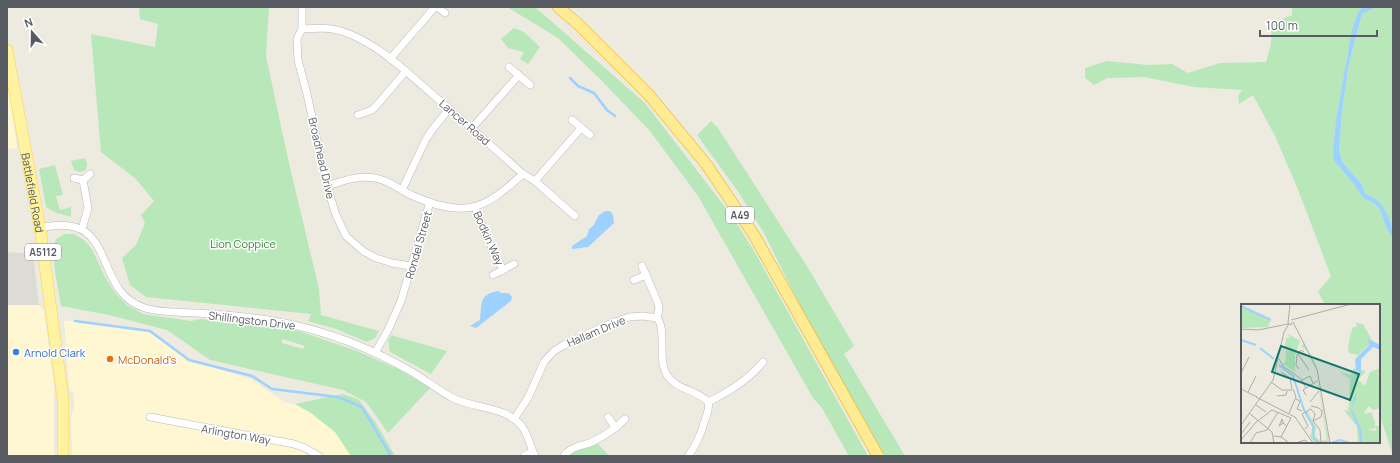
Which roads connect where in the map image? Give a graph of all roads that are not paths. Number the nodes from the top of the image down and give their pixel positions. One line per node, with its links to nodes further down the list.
1 (302, 7): 5 (street, Broadhead Drive)
2 (436, 7): 4 (street); 7 (street)
3 (558, 7): 52 (highway, A49)
4 (445, 13)
5 (302, 29): 7 (street, Lancer Road); 23 (street, Broadhead Drive)
6 (7, 50): 28 (main road, Battlefield Road / A5112)
7 (390, 59): 9 (street, Lancer Road)
8 (509, 67): 10 (street)
9 (406, 71): 12 (street, Lancer Road); 13 (street)
10 (519, 75): 11 (street); 15 (street)
11 (530, 84)
12 (450, 109): 15 (street, Lancer Road); 24 (street)
13 (358, 115)
14 (572, 120): 16 (street)
15 (472, 128): 19 (street, Lancer Road)
16 (581, 128): 17 (street); 22 (street)
17 (590, 135)
18 (90, 174): 21 (street)
19 (524, 174): 22 (street); 26 (street, Rondel Street)
20 (74, 178): 21 (street)
21 (83, 180): 29 (street)
22 (535, 181): 27 (street)
23 (327, 186): 24 (street); 31 (street, Broadhead Drive)
24 (402, 190): 25 (street)
25 (430, 202): 26 (street, Rondel Street); 31 (street, Rondel Street)
26 (475, 206): 33 (street, Bodkin Way)
27 (575, 216)
28 (40, 228): 29 (street); 48 (main road, Battlefield Road / A5112)
29 (82, 229): 38 (street, Shillingston Drive)
30 (514, 264): 33 (street)
31 (411, 266): 38 (street, Rondel Street)
32 (642, 266): 35 (street)
33 (503, 270): 34 (street)
34 (493, 275)
35 (646, 275): 36 (street); 37 (street)
36 (634, 280)
37 (657, 318): 40 (street); 43 (street, Hallam Drive)
38 (375, 353): 43 (street, Shillingston Drive)
39 (763, 362): 40 (street)
40 (708, 402): 47 (street)
41 (150, 417): 49 (street, Arlington Way)
42 (608, 417): 45 (street)
43 (514, 419): 46 (street)
44 (625, 419): 45 (street)
45 (616, 428): 51 (street)
46 (534, 454): 50 (street)
47 (692, 455)
48 (63, 456)
49 (319, 456)
50 (524, 456)
51 (564, 456)
52 (878, 456)

